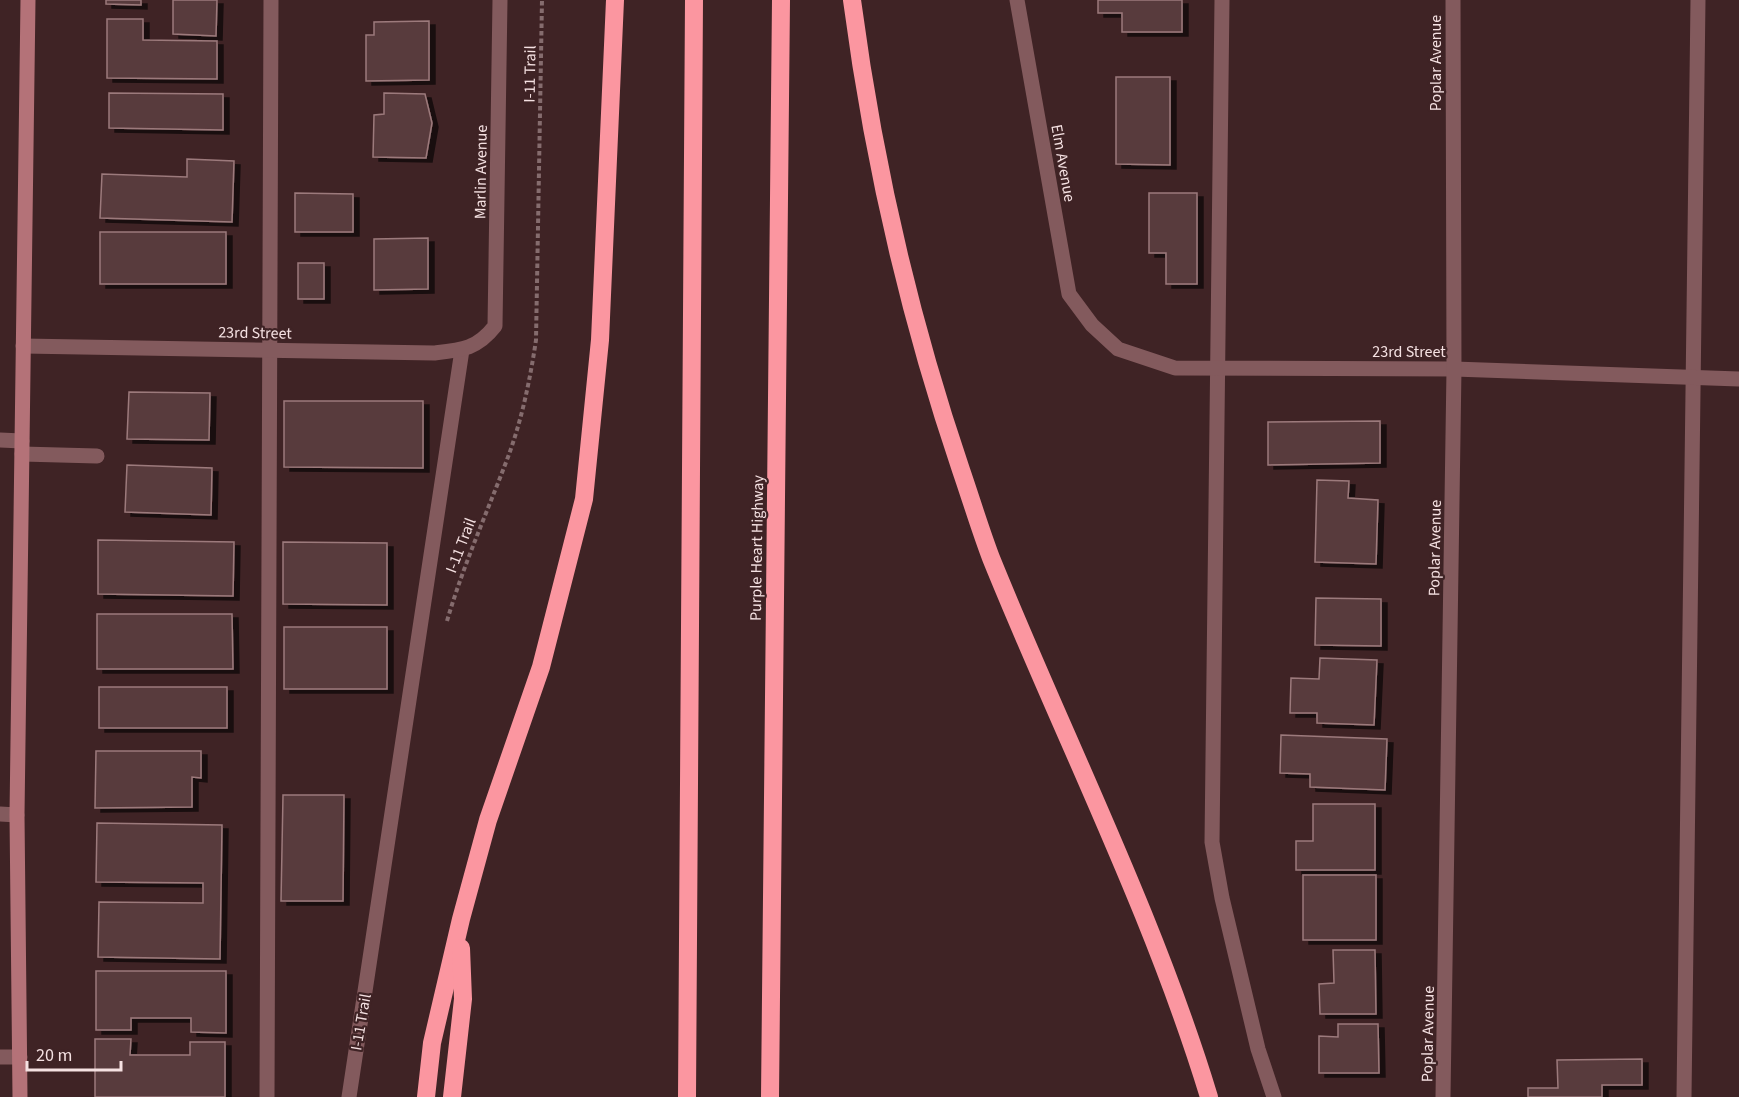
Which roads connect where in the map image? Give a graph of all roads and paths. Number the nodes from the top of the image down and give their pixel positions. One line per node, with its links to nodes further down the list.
1 (28, 0): 15 (main road)
2 (271, 0): 16 (street)
3 (500, 0): 14 (street, Marlin Avenue)
4 (542, 0): 25 (path, I-11 Trail)
5 (615, 0): 28 (highway)
6 (694, 0): 37 (highway)
7 (781, 0): 38 (highway, Purple Heart Highway)
8 (852, 0): 31 (highway)
9 (1017, 0): 13 (street, Elm Avenue)
10 (1222, 0): 18 (street)
11 (1453, 0): 19 (street, Poplar Avenue)
12 (1698, 0): 20 (street)
13 (1092, 325): 18 (street, 23rd Street)
14 (483, 341): 17 (street, 23rd Street)
15 (23, 346): 16 (street, 23rd Street); 23 (main road)
16 (268, 350): 17 (street, 23rd Street); 33 (street)
17 (462, 350): 34 (street)
18 (1218, 369): 19 (street, 23rd Street); 41 (street)
19 (1454, 369): 20 (street, 23rd Street); 42 (street, Poplar Avenue)
20 (1694, 378): 21 (street, 23rd Street); 43 (street)
21 (1739, 379)
22 (0, 440): 23 (street)
23 (22, 448): 24 (street); 27 (main road)
24 (97, 456)
25 (447, 622)
26 (0, 814): 27 (street)
27 (17, 815): 30 (main road)
28 (461, 919): 35 (highway); 36 (highway)
29 (0, 1057): 30 (street)
30 (20, 1057): 32 (main road)
31 (1197, 1059): 39 (highway); 40 (highway)
32 (20, 1097)
33 (267, 1097)
34 (349, 1097)
35 (426, 1097)
36 (452, 1097)
37 (687, 1097)
38 (770, 1097)
39 (1209, 1097)
40 (1221, 1097)
41 (1274, 1097)
42 (1443, 1097)
43 (1684, 1097)

